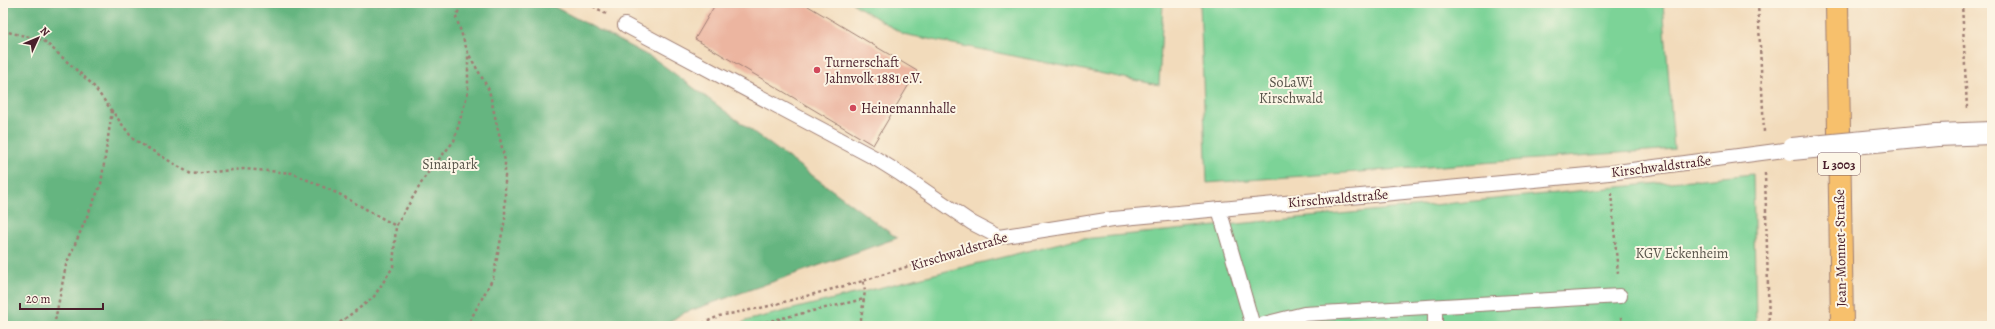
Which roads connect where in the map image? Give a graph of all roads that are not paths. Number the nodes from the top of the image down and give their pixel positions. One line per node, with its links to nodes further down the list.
1 (1837, 3): 11 (main road, Jean-Monnet-Straße / L 3003)
2 (625, 25): 5 (lane, Kirschwaldstraße)
3 (1992, 133): 4 (street, Kirschwaldstraße, bridge)
4 (1792, 149): 5 (lane, Kirschwaldstraße)
5 (1219, 209): 8 (lane)
6 (1620, 296): 7 (lane)
7 (1435, 308): 9 (lane); 10 (lane)
8 (1252, 326)
9 (1256, 326)
10 (1435, 326)
11 (1842, 326)

